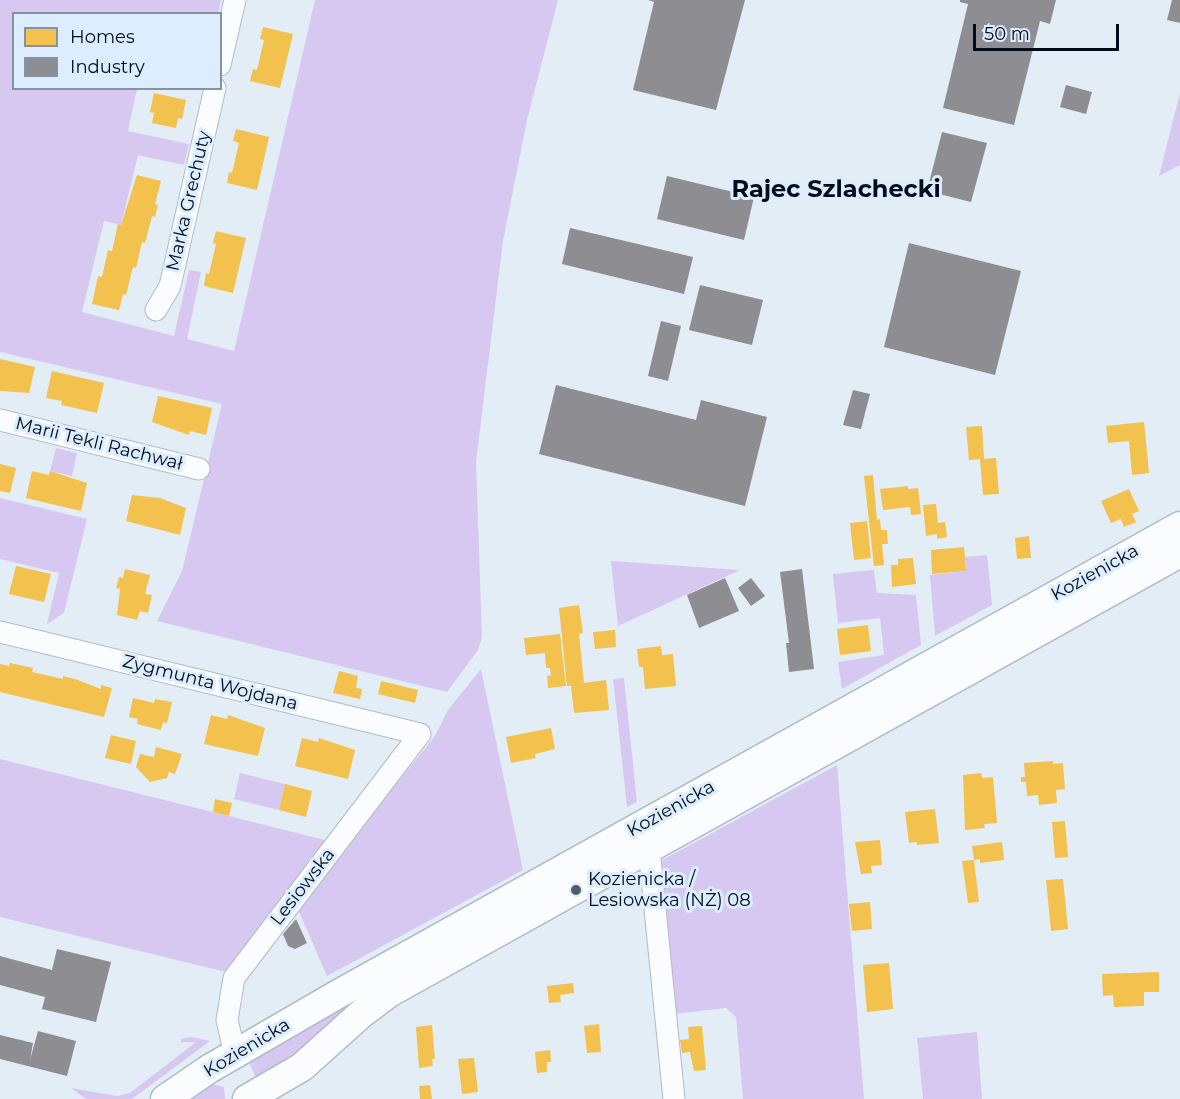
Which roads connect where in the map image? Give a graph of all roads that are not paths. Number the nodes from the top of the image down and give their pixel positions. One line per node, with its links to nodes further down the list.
1 (236, 0): 2 (street)
2 (222, 57)
3 (215, 90): 4 (street, Marka Grechuty)
4 (156, 310)
5 (0, 420): 6 (street, Marii Tekli Rachwał)
6 (199, 469)
7 (1180, 526): 13 (main road, Kozienicka)
8 (1180, 553): 11 (main road, Kozienicka)
9 (0, 632): 10 (street, Zygmunta Wojdana)
10 (420, 734): 12 (street, Lesiowska)
11 (649, 849): 19 (main road, Kozienicka); 20 (street)
12 (229, 1000): 13 (street); 14 (street, Lesiowska); 15 (street)
13 (281, 1027): 14 (main road, Kozienicka)
14 (235, 1054): 15 (main road, Kozienicka); 18 (main road)
15 (204, 1073): 16 (main road, Kozienicka); 17 (main road)
16 (165, 1099)
17 (235, 1099)
18 (240, 1099)
19 (247, 1099)
20 (674, 1099)

